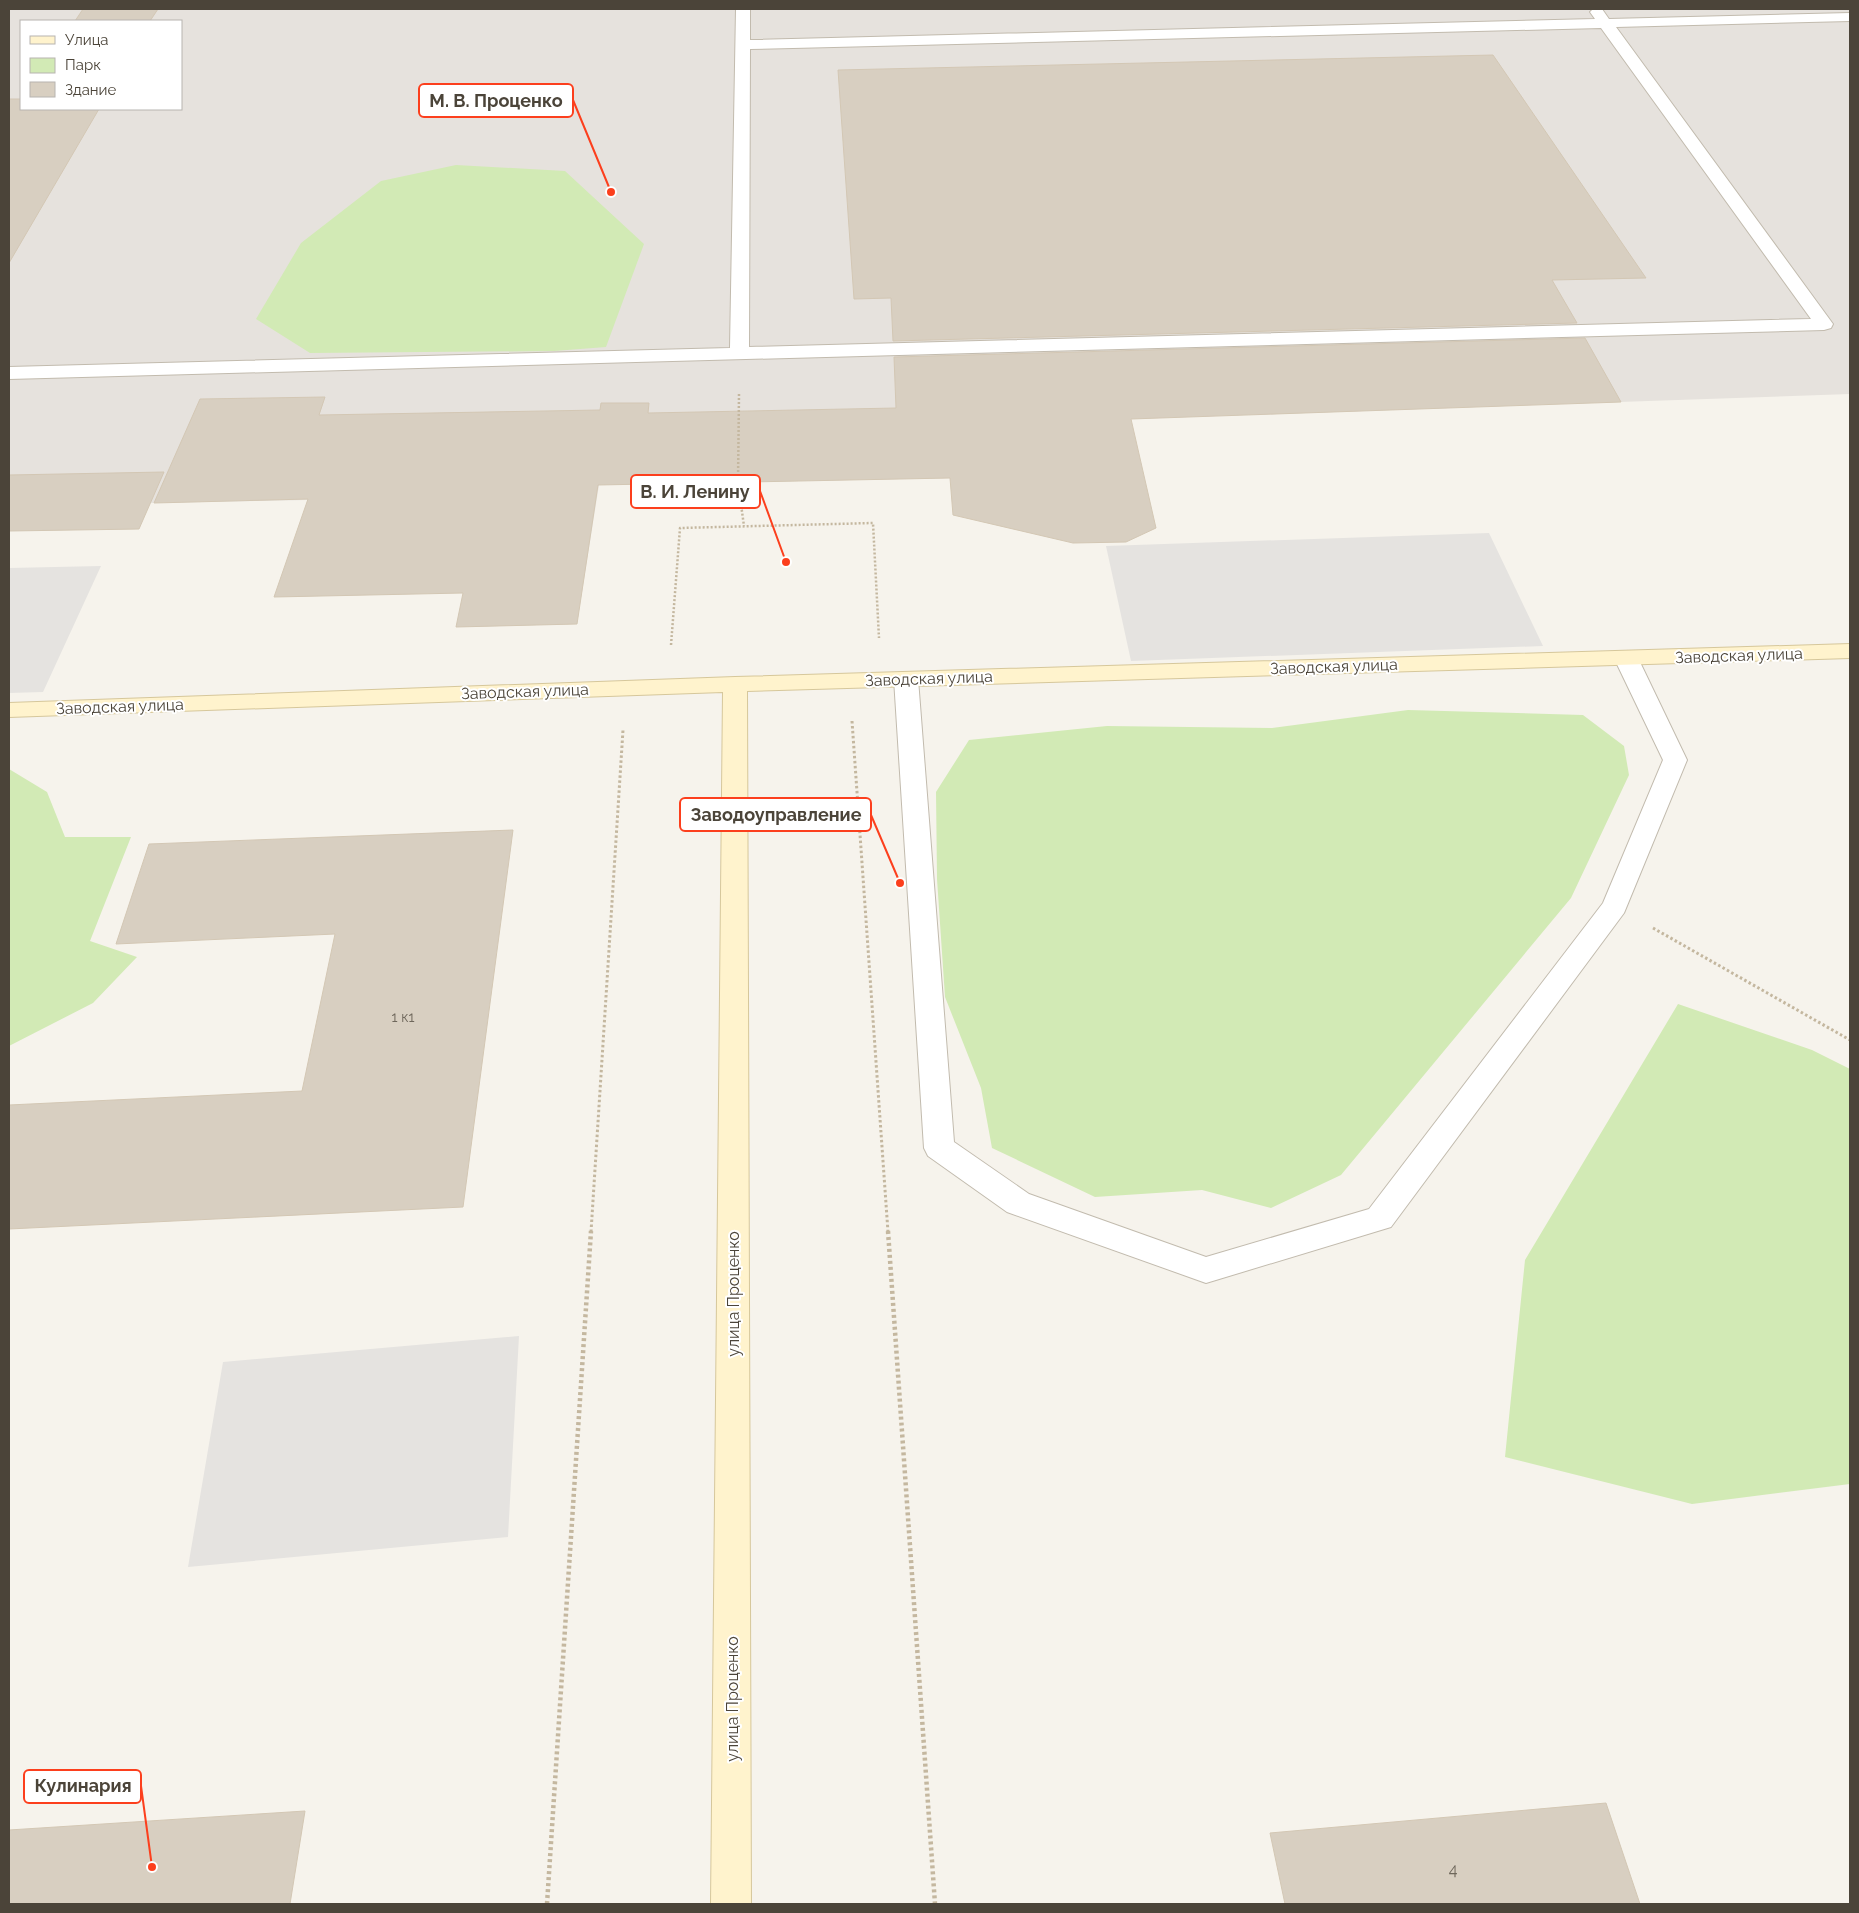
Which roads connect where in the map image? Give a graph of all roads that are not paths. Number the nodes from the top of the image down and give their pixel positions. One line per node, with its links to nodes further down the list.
1 (744, 9): 5 (lane)
2 (1594, 9): 4 (lane)
3 (1850, 17): 4 (lane)
4 (1607, 23): 5 (lane); 6 (lane)
5 (743, 45): 6 (lane)
6 (739, 353): 7 (lane)
7 (9, 373)
8 (1850, 652): 9 (main road, Заводская улица)
9 (1626, 658): 10 (main road, Заводская улица); 10 (lane)
10 (906, 679): 11 (main road, Заводская улица)
11 (735, 684): 12 (main road, Заводская улица); 13 (main road, улица Проценко)
12 (9, 710)
13 (731, 1904)

